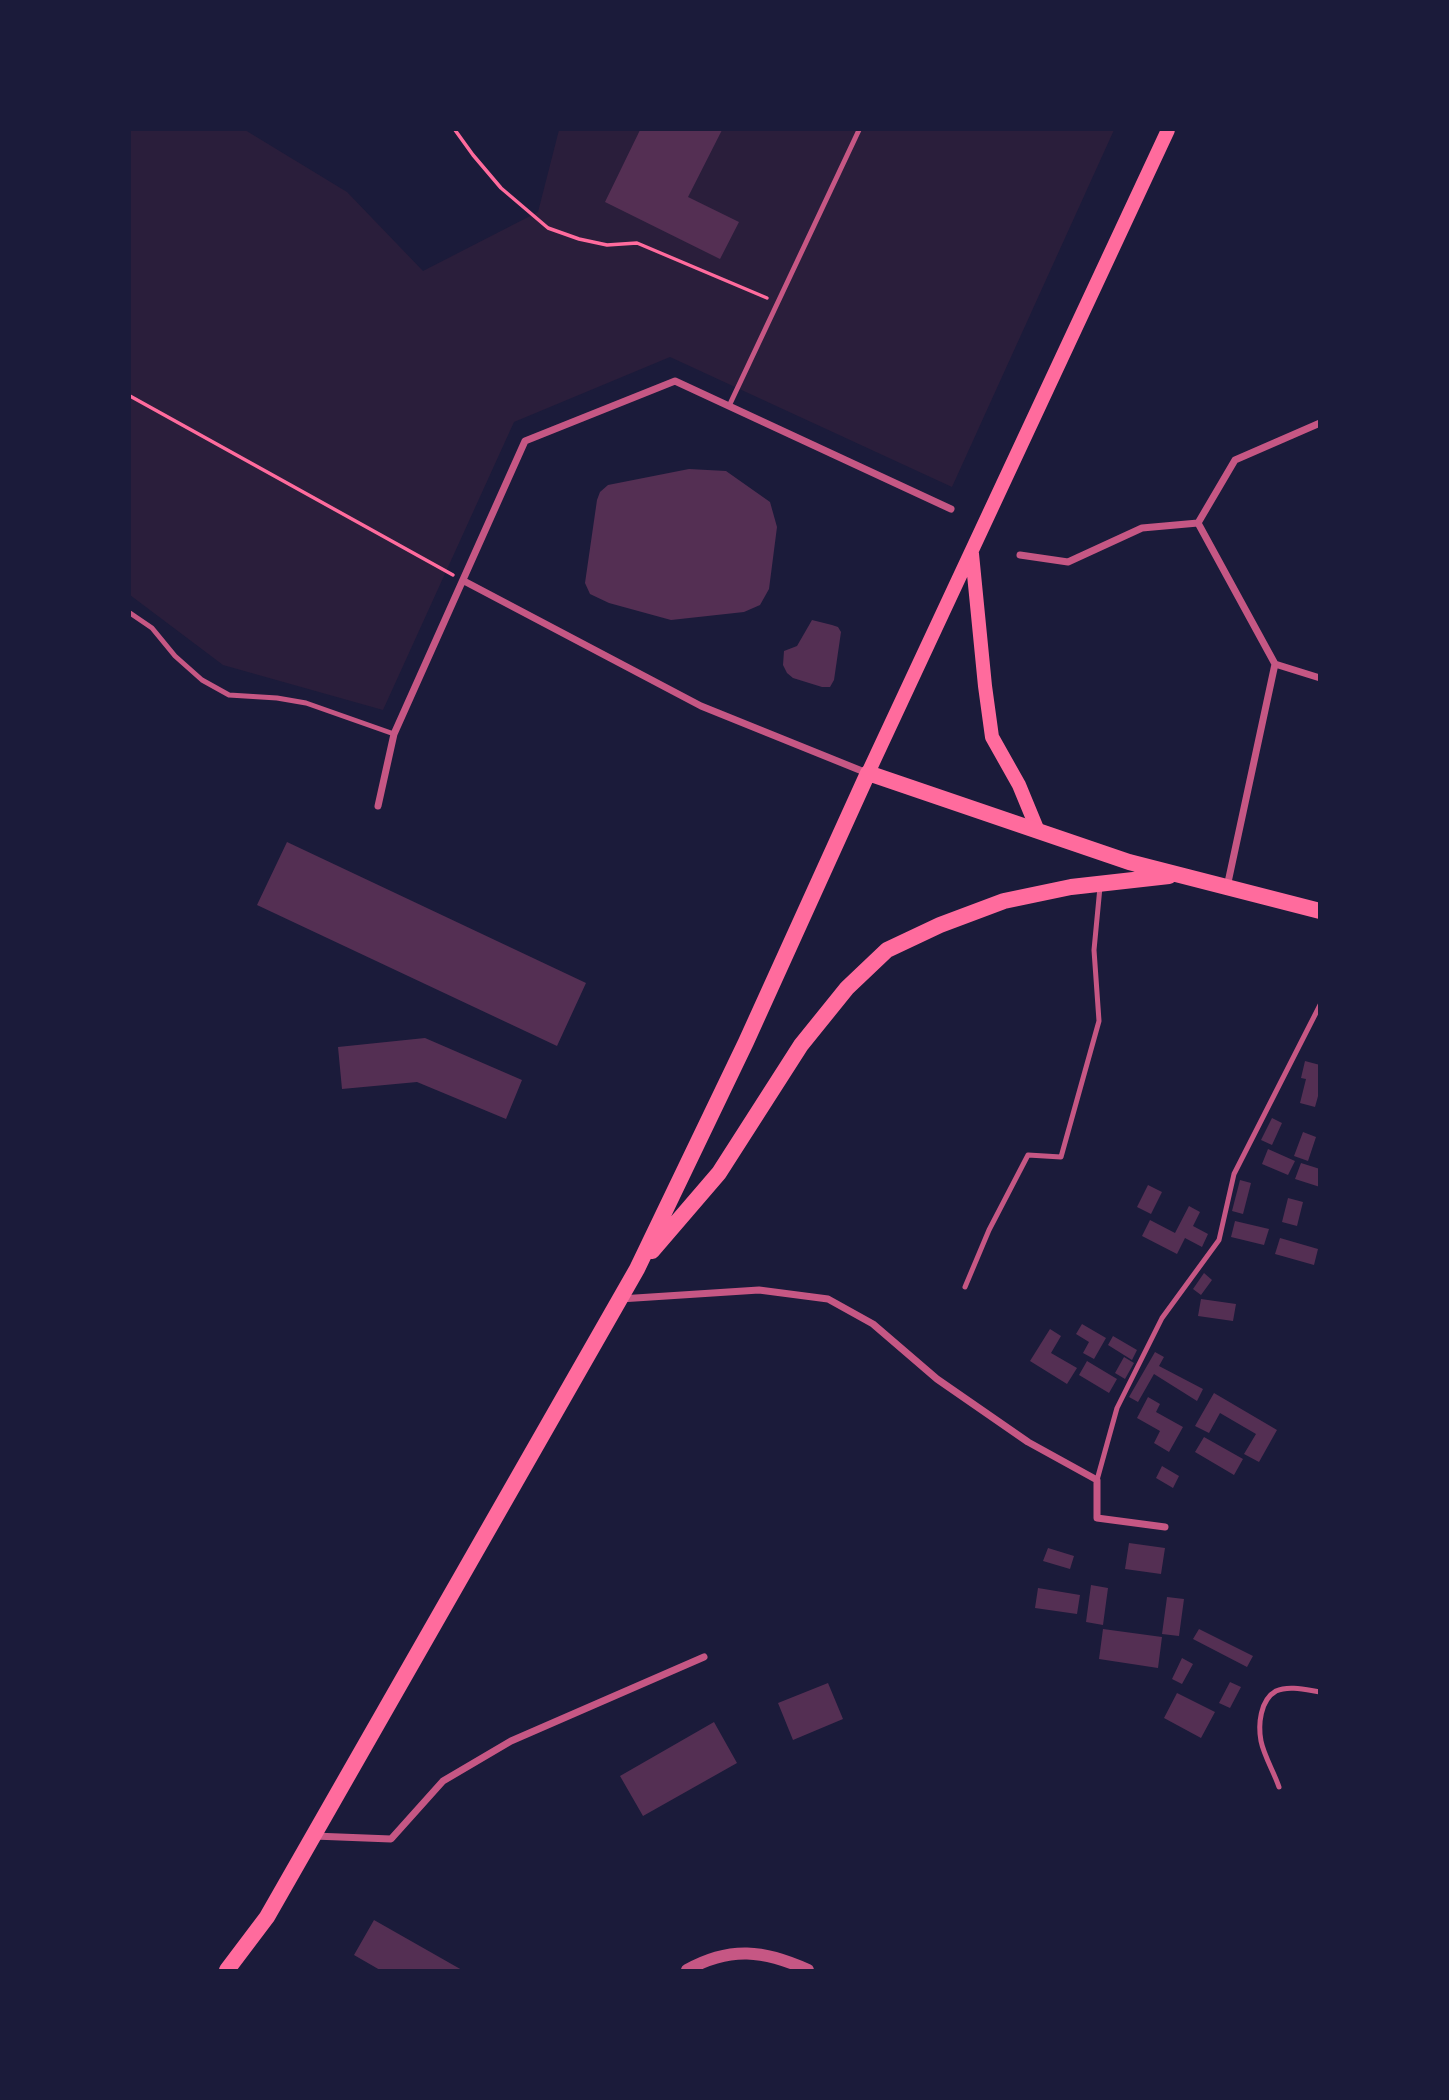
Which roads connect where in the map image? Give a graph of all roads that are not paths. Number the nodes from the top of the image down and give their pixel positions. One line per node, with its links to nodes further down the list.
1 (859, 130): 3 (lane)
2 (1168, 130): 7 (main road)
3 (729, 406): 5 (street); 9 (street)
4 (1320, 423): 6 (street)
5 (951, 509)
6 (1198, 523): 8 (street); 11 (street)
7 (972, 551): 14 (main road); 16 (main road)
8 (1020, 555)
9 (464, 582): 13 (street); 14 (street)
10 (130, 613): 13 (lane)
11 (1275, 664): 12 (street); 19 (street)
12 (1320, 678)
13 (394, 734): 15 (street)
14 (868, 773): 16 (main road); 22 (main road)
15 (378, 806)
16 (1038, 831): 17 (main road)
17 (1178, 875): 18 (main road); 19 (main road)
18 (1100, 884): 22 (main road); 23 (lane)
19 (1227, 888): 20 (main road)
20 (1320, 911)
21 (1320, 1005): 25 (lane)
22 (636, 1269): 24 (main road)
23 (965, 1287)
24 (620, 1299): 25 (street); 30 (main road)
25 (1097, 1480): 26 (street)
26 (1165, 1527)
27 (704, 1657): 30 (street)
28 (1320, 1692): 29 (lane)
29 (1279, 1787)
30 (313, 1836): 31 (main road)
31 (227, 1970)
32 (687, 1970): 33 (street)
33 (808, 1970)

